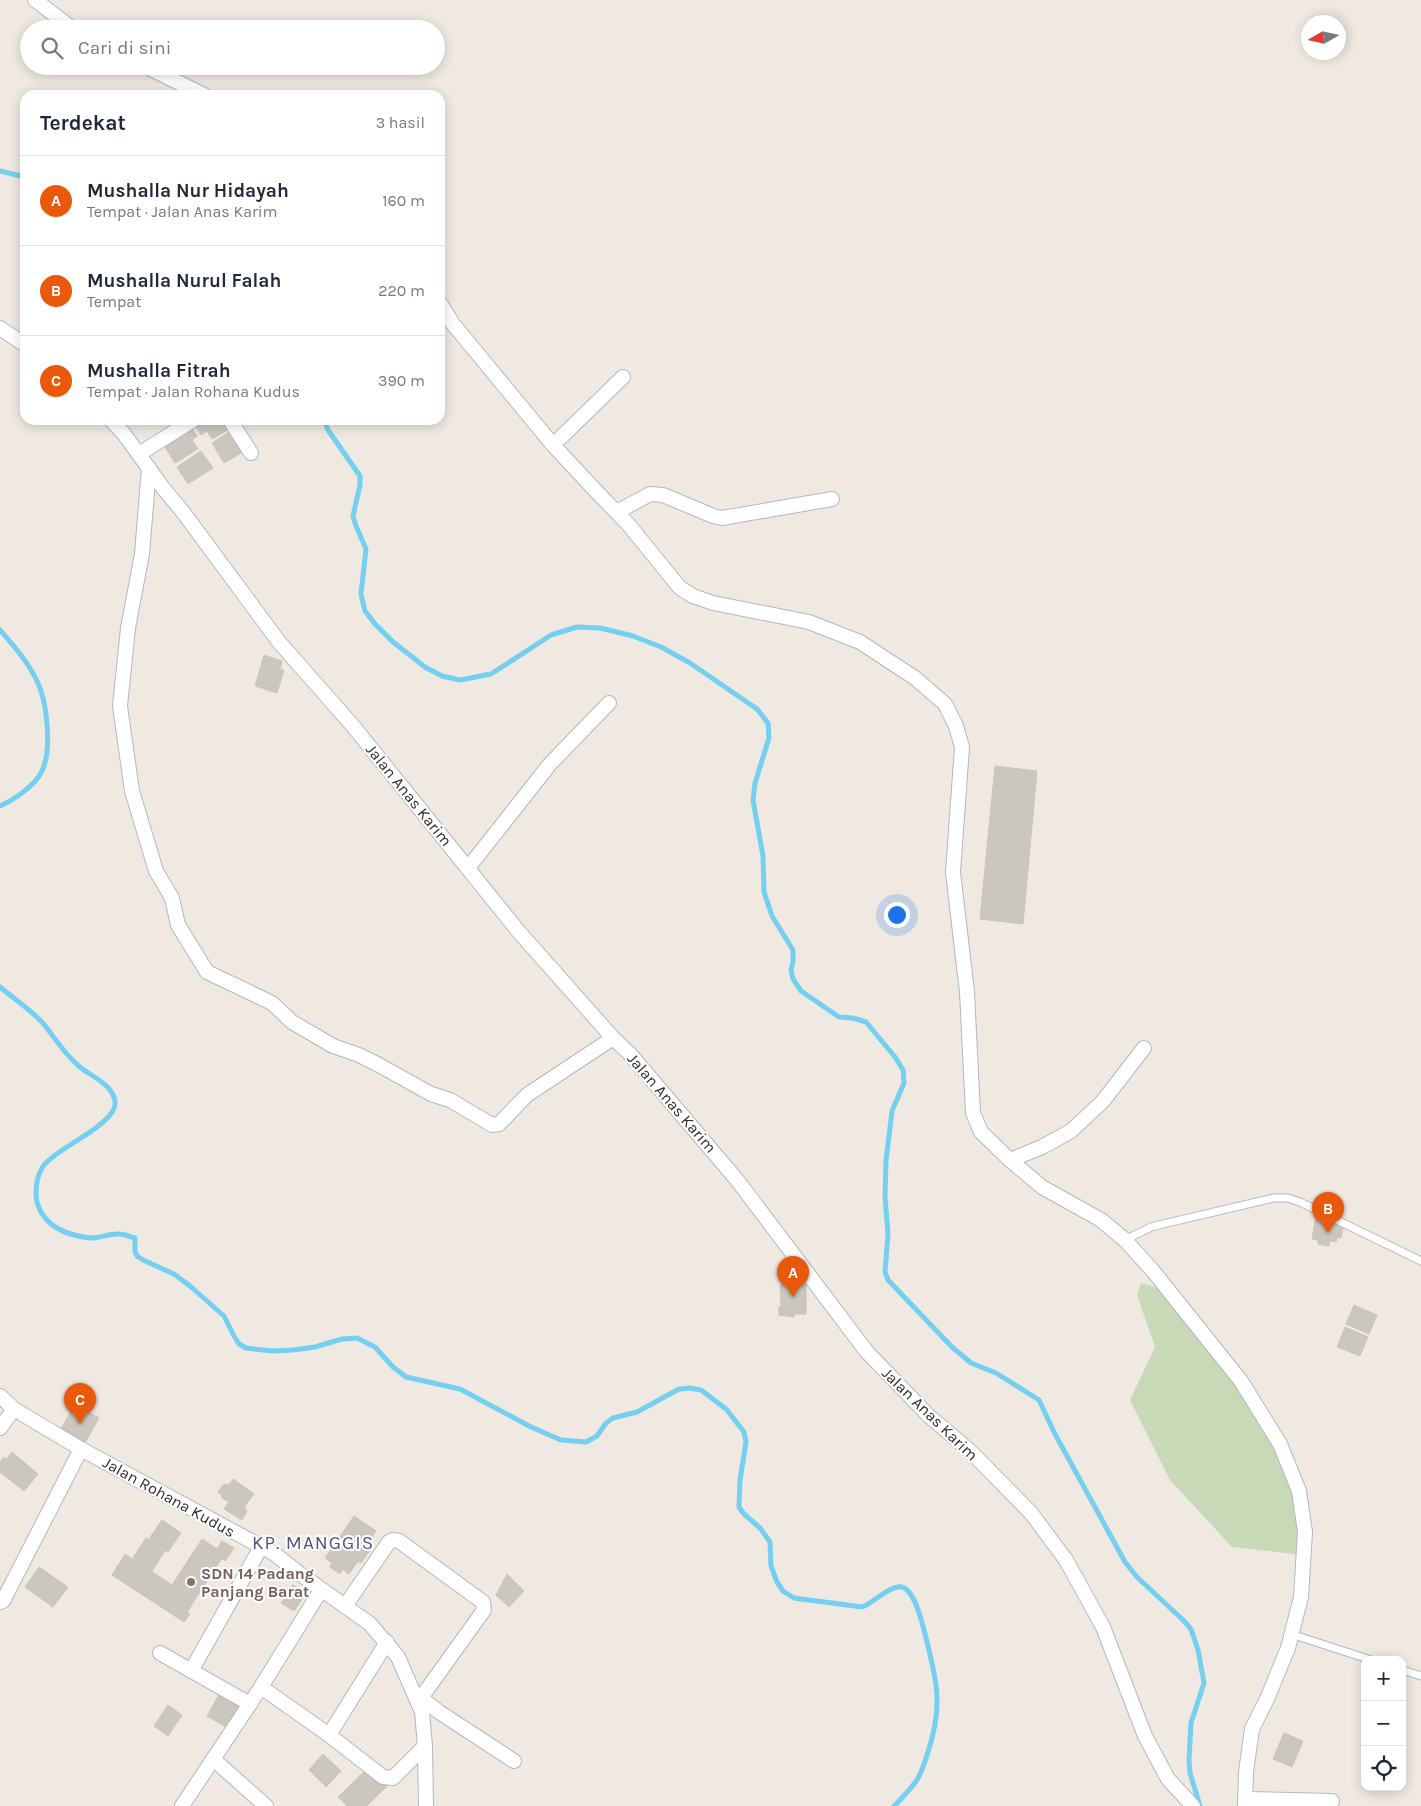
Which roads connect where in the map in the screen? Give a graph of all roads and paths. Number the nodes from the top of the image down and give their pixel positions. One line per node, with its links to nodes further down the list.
1 (35, 0): 2 (street)
2 (61, 20)
3 (163, 75): 4 (street)
4 (194, 90)
5 (445, 311): 12 (street)
6 (0, 328): 7 (street)
7 (20, 342)
8 (624, 377): 12 (street)
9 (116, 425): 14 (street, Jalan Anas Karim)
10 (185, 425): 14 (street)
11 (233, 425): 13 (street)
12 (553, 445): 17 (street)
13 (252, 453)
14 (139, 454): 15 (street, Jalan Anas Karim)
15 (149, 468): 19 (street, Jalan Anas Karim); 20 (street)
16 (832, 499): 17 (street)
17 (617, 512): 22 (street)
18 (609, 703): 19 (street)
19 (468, 868): 20 (street, Jalan Anas Karim)
20 (613, 1038): 52 (street, Jalan Anas Karim)
21 (1144, 1048): 22 (street)
22 (1010, 1160): 23 (street)
23 (1125, 1240): 24 (lane); 33 (street)
24 (1421, 1261)
25 (0, 1396): 26 (street, Jalan Rohana Kudus)
26 (14, 1409): 27 (street); 28 (street, Jalan Rohana Kudus)
27 (0, 1428)
28 (81, 1448): 29 (street, Jalan Rohana Kudus); 31 (street)
29 (261, 1547): 30 (street, Jalan Rohana Kudus); 37 (street)
30 (322, 1590): 32 (street, Jalan Rohana Kudus); 40 (street)
31 (0, 1602)
32 (345, 1606): 34 (street, Jalan Rohana Kudus); 41 (street)
33 (1291, 1634): 36 (lane); 48 (street)
34 (387, 1642): 41 (street, Jalan Rohana Kudus); 43 (street)
35 (160, 1653): 37 (street)
36 (1361, 1657)
37 (191, 1671): 42 (street)
38 (1406, 1671): 39 (lane)
39 (1421, 1676)
40 (262, 1687): 42 (street); 43 (street)
41 (420, 1700): 44 (street, Jalan Rohana Kudus); 46 (street)
42 (250, 1704): 45 (street)
43 (328, 1735): 44 (street)
44 (426, 1746): 51 (street, Jalan Rohana Kudus)
45 (213, 1759): 49 (street); 50 (street)
46 (514, 1761)
47 (1332, 1801): 48 (street)
48 (1245, 1803)
49 (182, 1806)
50 (266, 1806)
51 (426, 1806)
52 (1193, 1806)

